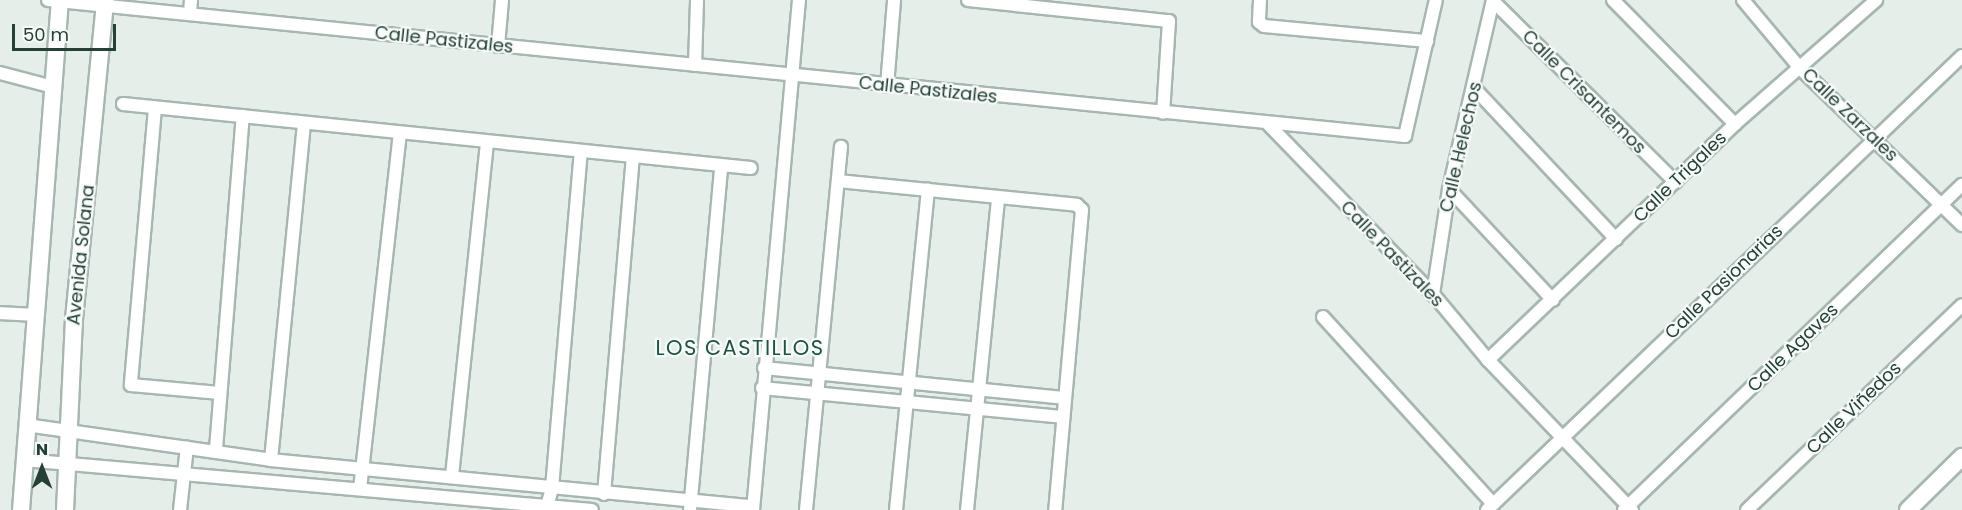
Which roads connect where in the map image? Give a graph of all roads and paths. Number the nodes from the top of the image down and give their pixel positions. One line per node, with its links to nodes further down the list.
1 (191, 0): 15 (street)
2 (502, 0): 17 (street)
3 (697, 0): 19 (street)
4 (799, 0): 22 (street)
5 (894, 0): 23 (street)
6 (968, 0): 28 (street)
7 (1260, 0): 16 (street)
8 (1436, 0): 16 (street)
9 (1613, 0): 32 (street)
10 (1743, 0): 20 (street, Calle Zarzales)
11 (56, 1): 14 (street, Calle Pastizales); 24 (street)
12 (1493, 1): 25 (street, Calle Helechos); 42 (street, Calle Crisantemos)
13 (1870, 2): 20 (street, Calle Trigales)
14 (105, 4): 15 (street, Calle Pastizales); 69 (street, Avenida Solana)
15 (190, 14): 17 (street, Calle Pastizales)
16 (1428, 41): 31 (street)
17 (498, 46): 19 (street, Calle Pastizales)
18 (1962, 56): 34 (street, Calle Pasionarias)
19 (694, 65): 22 (street, Calle Pastizales)
20 (1799, 67): 32 (street, Calle Trigales); 34 (street, Calle Zarzales)
21 (0, 73): 24 (street)
22 (794, 76): 23 (street, Calle Pastizales); 57 (street)
23 (887, 86): 28 (street, Calle Pastizales)
24 (53, 87): 54 (street)
25 (1475, 89): 44 (street, Calle Helechos); 49 (street)
26 (123, 104): 27 (street)
27 (155, 108): 29 (street); 62 (street)
28 (1163, 113): 31 (street, Calle Pastizales)
29 (243, 116): 30 (street); 62 (street)
30 (304, 124): 33 (street); 75 (street)
31 (1268, 124): 50 (street, Calle Pastizales)
32 (1736, 124): 42 (street, Calle Trigales)
33 (400, 134): 35 (street); 77 (street)
34 (1874, 138): 47 (street, Calle Zarzales); 70 (street, Calle Pasionarias)
35 (487, 143): 37 (street); 79 (street)
36 (841, 147): 41 (street)
37 (581, 153): 38 (street); 80 (street)
38 (633, 158): 39 (street); 82 (street)
39 (721, 168): 40 (street); 84 (street)
40 (751, 168)
41 (838, 181): 45 (street); 58 (street)
42 (1675, 182): 49 (street, Calle Trigales)
43 (1962, 185): 47 (street, Calle Agaves)
44 (1449, 189): 50 (street, Calle Helechos); 51 (street)
45 (928, 190): 46 (street); 59 (street)
46 (998, 198): 61 (street); 64 (street)
47 (1942, 204): 48 (street, Calle Zarzales); 87 (street, Calle Agaves)
48 (1962, 225)
49 (1616, 239): 51 (street, Calle Trigales)
50 (1433, 294): 56 (street, Calle Pastizales)
51 (1553, 300): 56 (street, Calle Trigales)
52 (1962, 305): 96 (street, Calle Viñedos)
53 (0, 313): 54 (street)
54 (36, 315): 68 (street)
55 (1323, 317): 85 (street)
56 (1488, 360): 70 (street, Calle Pastizales)
57 (764, 368): 58 (street); 60 (street)
58 (821, 375): 59 (street); 63 (street)
59 (908, 384): 61 (street); 65 (street)
60 (762, 388): 63 (street); 86 (street)
61 (979, 390): 64 (street); 66 (street)
62 (220, 393): 72 (street)
63 (819, 394): 65 (street); 92 (street)
64 (1064, 398): 67 (street)
65 (907, 403): 66 (street); 93 (street)
66 (977, 409): 67 (street); 94 (street)
67 (1062, 417): 95 (street)
68 (26, 425): 69 (street); 74 (street)
69 (68, 431): 71 (street); 76 (street, Avenida Solana)
70 (1562, 439): 85 (street, Calle Pasionarias); 87 (street, Calle Pastizales)
71 (187, 447): 72 (street); 78 (street)
72 (216, 449): 75 (street)
73 (1962, 457): 97 (street)
74 (24, 460): 76 (street); 88 (street)
75 (271, 460): 77 (street)
76 (67, 464): 78 (street); 89 (street, Avenida Solana)
77 (362, 468): 79 (street); 81 (street)
78 (184, 475): 81 (street); 90 (street)
79 (452, 476): 80 (street)
80 (552, 488): 82 (street); 83 (street)
81 (360, 489): 83 (street)
82 (604, 494): 84 (street)
83 (548, 506): 91 (street)
84 (691, 506): 86 (street)
85 (1490, 507)
86 (753, 508)
87 (1628, 509)
88 (21, 510)
89 (64, 510)
90 (180, 510)
91 (592, 510)
92 (806, 510)
93 (896, 510)
94 (967, 510)
95 (1054, 510)
96 (1747, 510)
97 (1908, 510)

